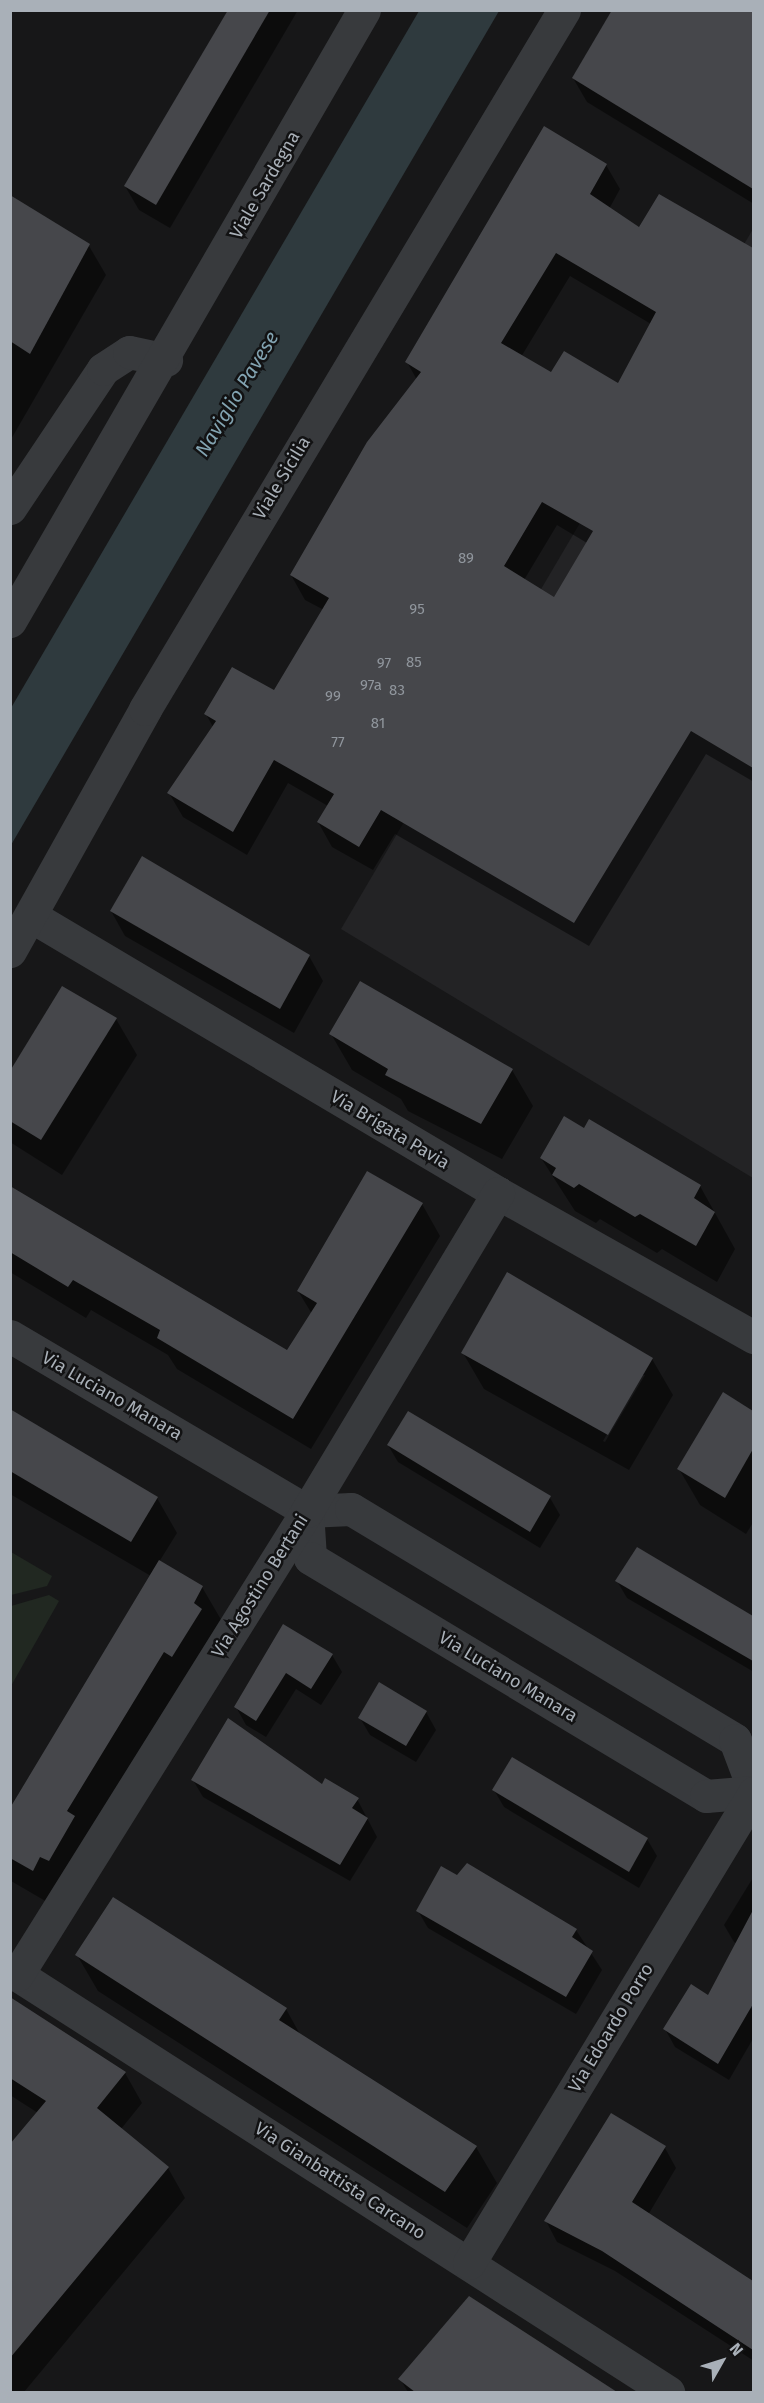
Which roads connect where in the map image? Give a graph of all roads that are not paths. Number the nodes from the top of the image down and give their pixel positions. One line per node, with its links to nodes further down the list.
1 (364, 10): 3 (street, Viale Sardegna)
2 (564, 10): 6 (street, Viale Sicilia)
3 (166, 360): 4 (street); 5 (street, Viale Sardegna)
4 (10, 508)
5 (10, 621)
6 (31, 916): 7 (street, Viale Sicilia); 8 (street, Via Brigata Pavia)
7 (10, 951)
8 (498, 1193): 10 (street, Via Brigata Pavia); 11 (street, Via Agostino Bertani)
9 (10, 1336): 11 (street, Via Luciano Manara)
10 (753, 1337)
11 (307, 1511): 12 (street); 12 (street, Via Luciano Manara); 13 (street, Via Agostino Bertani)
12 (753, 1792): 14 (street, Via Edoardo Porro)
13 (14, 1973): 14 (street, Via Gianbattista Carcano)
14 (469, 2263): 15 (street, Via Gianbattista Carcano)
15 (668, 2392)

